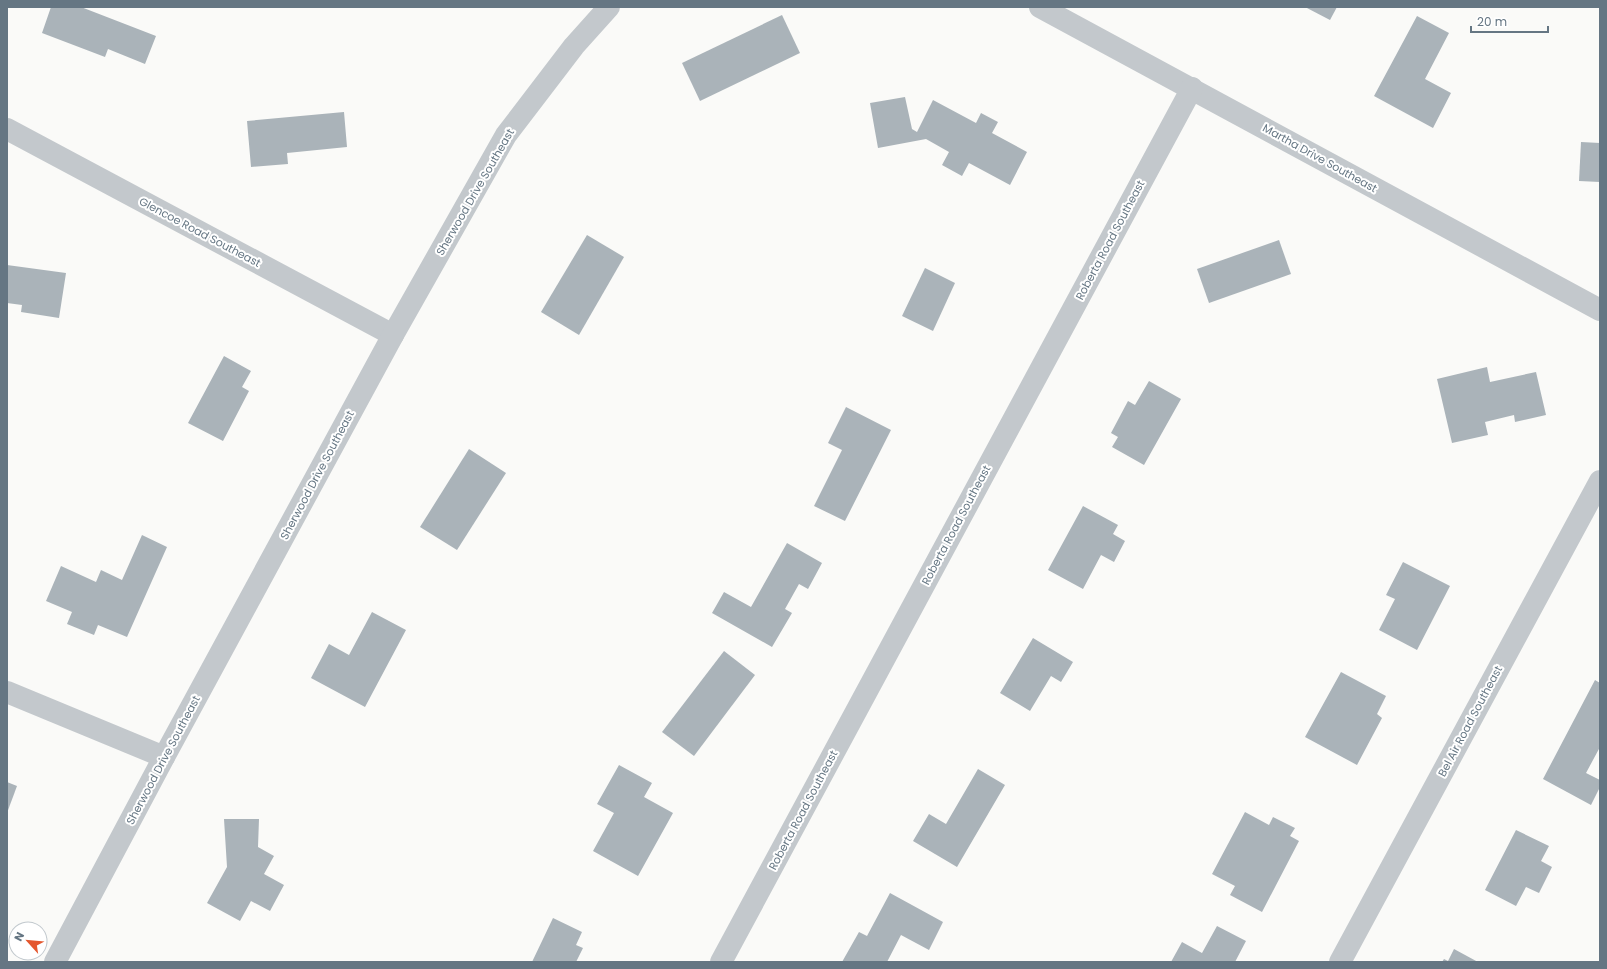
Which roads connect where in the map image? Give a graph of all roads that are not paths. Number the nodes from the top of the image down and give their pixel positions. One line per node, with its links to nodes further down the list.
1 (609, 7): 6 (street, Sherwood Drive Southeast)
2 (1040, 7): 3 (street, Martha Drive Southeast)
3 (1192, 88): 5 (street, Martha Drive Southeast); 11 (street, Roberta Road Southeast)
4 (7, 129): 6 (street, Glencoe Road Southeast)
5 (1600, 310)
6 (393, 335): 9 (street, Sherwood Drive Southeast)
7 (1600, 481): 12 (street, Bel Air Road Southeast)
8 (7, 692): 9 (street)
9 (164, 757): 10 (street, Sherwood Drive Southeast)
10 (55, 962)
11 (721, 962)
12 (1340, 962)

